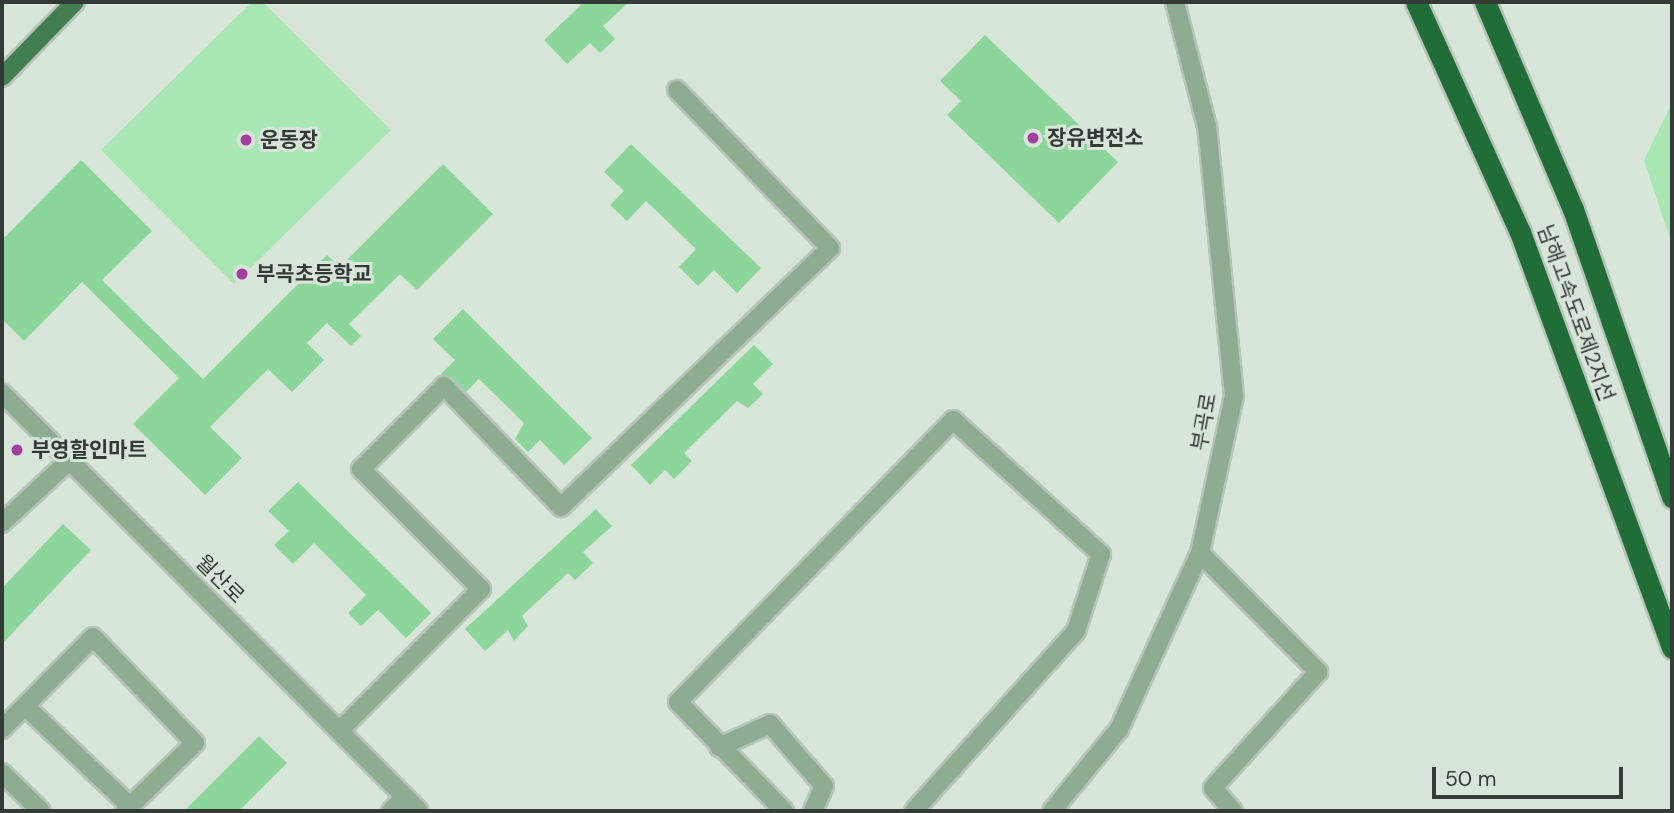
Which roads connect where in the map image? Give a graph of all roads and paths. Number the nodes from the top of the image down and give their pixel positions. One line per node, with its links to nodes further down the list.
1 (75, 2): 5 (main road)
2 (1175, 2): 11 (street, 부곡로)
3 (1416, 2): 12 (highway, 남해고속도로제2지선)
4 (1485, 2): 9 (highway, 남해고속도로제2지선)
5 (2, 77)
6 (677, 90): 15 (street)
7 (2, 393): 8 (street, 월산로)
8 (69, 461): 10 (street); 15 (street, 월산로)
9 (1672, 497)
10 (2, 523)
11 (1200, 553): 26 (street, 부곡로); 27 (street)
12 (1672, 648)
13 (25, 706): 14 (street); 19 (street); 19 (street)
14 (2, 729)
15 (339, 731): 18 (street, 월산로)
16 (719, 747): 23 (street); 24 (street); 25 (street)
17 (2, 772): 20 (street)
18 (405, 797): 21 (street); 22 (street, 월산로)
19 (127, 808)
20 (41, 811)
21 (391, 811)
22 (419, 811)
23 (784, 811)
24 (813, 811)
25 (914, 811)
26 (1052, 811)
27 (1233, 811)

